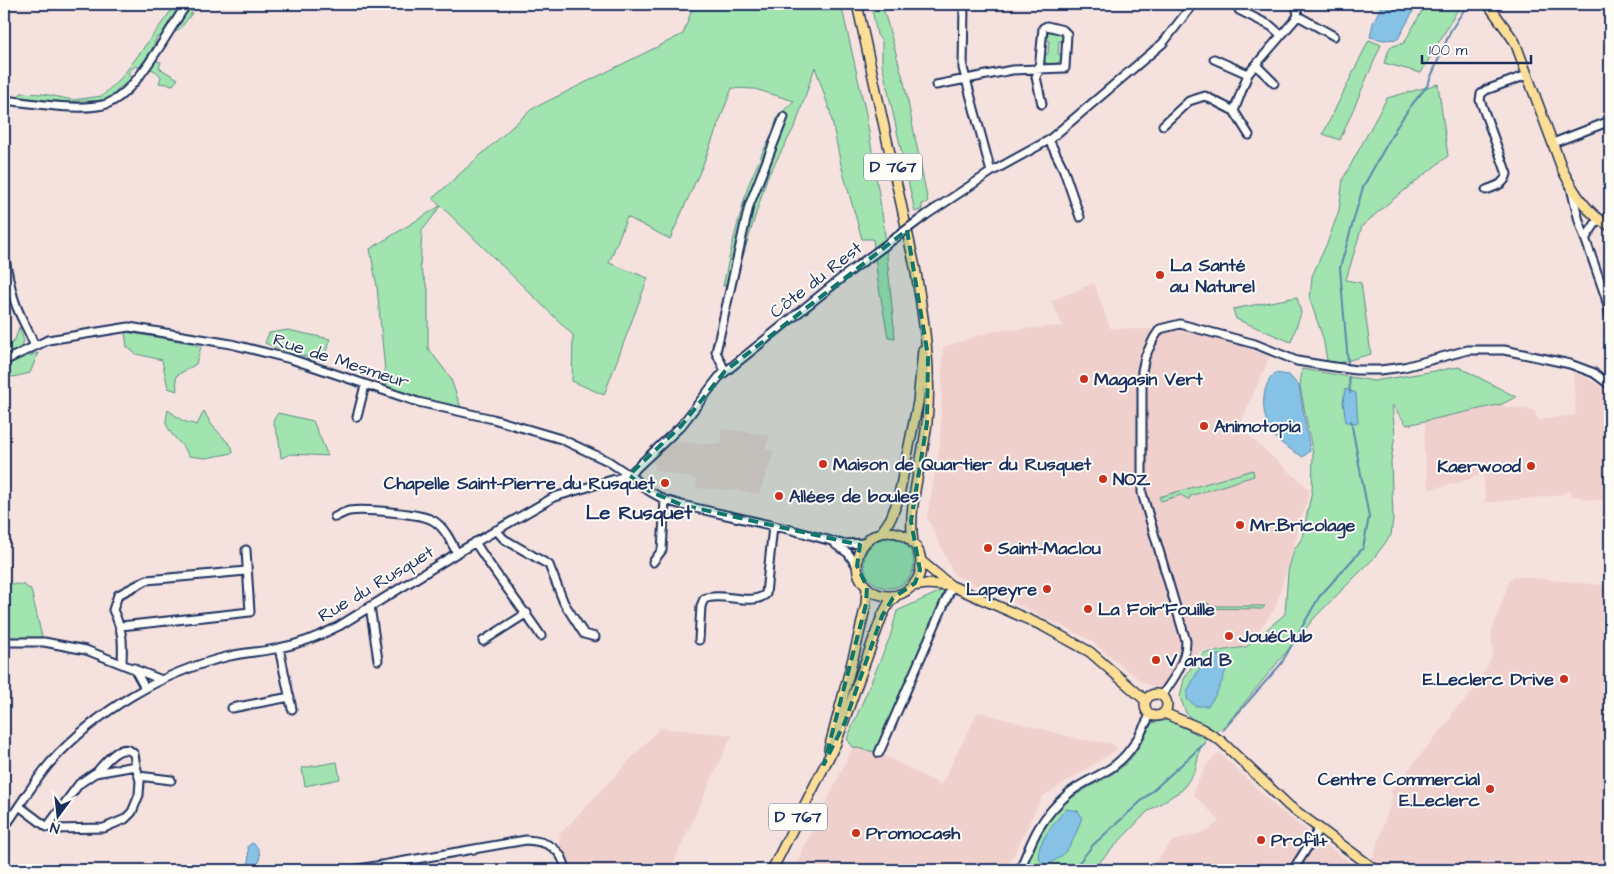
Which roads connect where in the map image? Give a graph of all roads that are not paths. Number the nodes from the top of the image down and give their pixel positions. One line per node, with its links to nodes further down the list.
1 (187, 4): 19 (street)
2 (857, 4): 37 (main road, D 767)
3 (964, 4): 16 (street)
4 (1193, 4): 26 (street, Côte du Rest)
5 (1296, 4): 8 (street)
6 (1488, 4): 15 (main road)
7 (1239, 10): 9 (street)
8 (1298, 16): 9 (street); 10 (street)
9 (1281, 36): 12 (street)
10 (1334, 36)
11 (1214, 59): 14 (street)
12 (1256, 65): 14 (street); 17 (street)
13 (1039, 70): 13 (street); 16 (street); 20 (street)
14 (1248, 74): 21 (street)
15 (1528, 75): 27 (main road); 30 (street)
16 (966, 79): 18 (street); 28 (street)
17 (1274, 83)
18 (936, 85)
19 (4, 100)
20 (1042, 104)
21 (1234, 111): 24 (street); 25 (street)
22 (784, 117): 40 (street)
23 (1610, 121): 27 (street)
24 (1163, 125)
25 (1249, 135)
26 (1048, 140): 28 (street, Côte du Rest); 31 (street)
27 (1553, 143): 29 (main road)
28 (992, 172): 40 (street, Côte du Rest, bridge)
29 (1570, 185): 32 (main road); 34 (street)
30 (1486, 190)
31 (1080, 217)
32 (1599, 218): 33 (main road); 34 (street)
33 (1610, 226)
34 (1585, 239): 36 (street)
35 (4, 256): 38 (street)
36 (1610, 315)
37 (924, 330): 49 (main road, D 767); 53 (main road, D 767)
38 (34, 346): 39 (street, Rue de Mesmeur); 41 (street, Rue de Mesmeur)
39 (4, 361)
40 (726, 371): 44 (street, Côte du Rest)
41 (365, 385): 43 (street); 44 (street, Rue de Mesmeur)
42 (1610, 385): 78 (street)
43 (357, 417)
44 (629, 475): 45 (street, Rue de Mesmeur); 48 (street, Rue du Rusquet)
45 (665, 500): 47 (street, Rue de Mesmeur); 57 (street)
46 (335, 517): 55 (street)
47 (773, 526): 50 (street, Rue de Mesmeur); 69 (street)
48 (496, 530): 51 (street, Rue du Rusquet); 68 (street)
49 (881, 533): 52 (main road); 53 (main road)
50 (829, 541): 52 (street); 58 (street)
51 (475, 542): 55 (street, Rue du Rusquet); 65 (street)
52 (865, 543): 58 (main road)
53 (913, 543): 56 (main road)
54 (246, 550): 59 (street)
55 (457, 553): 64 (street, Rue du Rusquet)
56 (921, 561): 60 (main road); 61 (main road)
57 (653, 562)
58 (857, 566): 62 (main road)
59 (246, 571): 66 (street); 66 (street)
60 (912, 586): 61 (main road); 63 (main road)
61 (952, 586): 80 (main road); 85 (street)
62 (866, 587): 63 (main road); 86 (main road, D 767)
63 (897, 595): 86 (main road, D 767)
64 (370, 606): 72 (street, Rue du Rusquet); 73 (street)
65 (526, 613): 67 (street); 70 (street)
66 (121, 626): 74 (street)
67 (541, 636)
68 (595, 637)
69 (699, 640)
70 (483, 641)
71 (4, 642): 74 (street)
72 (279, 648): 76 (street, Rue du Rusquet); 79 (street)
73 (378, 660)
74 (122, 663): 75 (street)
75 (134, 668): 76 (street); 77 (street)
76 (162, 680): 77 (street, Rue du Rusquet)
77 (145, 688): 91 (street, Rue du Rusquet)
78 (1162, 695): 80 (main road); 83 (main road)
79 (290, 698): 81 (street); 82 (street)
80 (1146, 700): 84 (main road)
81 (232, 708)
82 (292, 709)
83 (1164, 713): 84 (main road); 94 (main road)
84 (1150, 715): 99 (street)
85 (879, 753)
86 (824, 764): 98 (main road, D 767)
87 (136, 766): 88 (street); 88 (street); 89 (street)
88 (95, 773): 92 (street)
89 (139, 776): 90 (street); 92 (street)
90 (172, 780)
91 (19, 806): 92 (street); 93 (street, Rue du Rusquet)
92 (47, 827)
93 (4, 828)
94 (1320, 829): 100 (street); 101 (main road)
95 (1610, 866): 102 (main road)
96 (354, 870): 97 (street)
97 (566, 870)
98 (772, 870)
99 (1020, 870)
100 (1293, 870)
101 (1376, 870)
102 (1606, 870)

